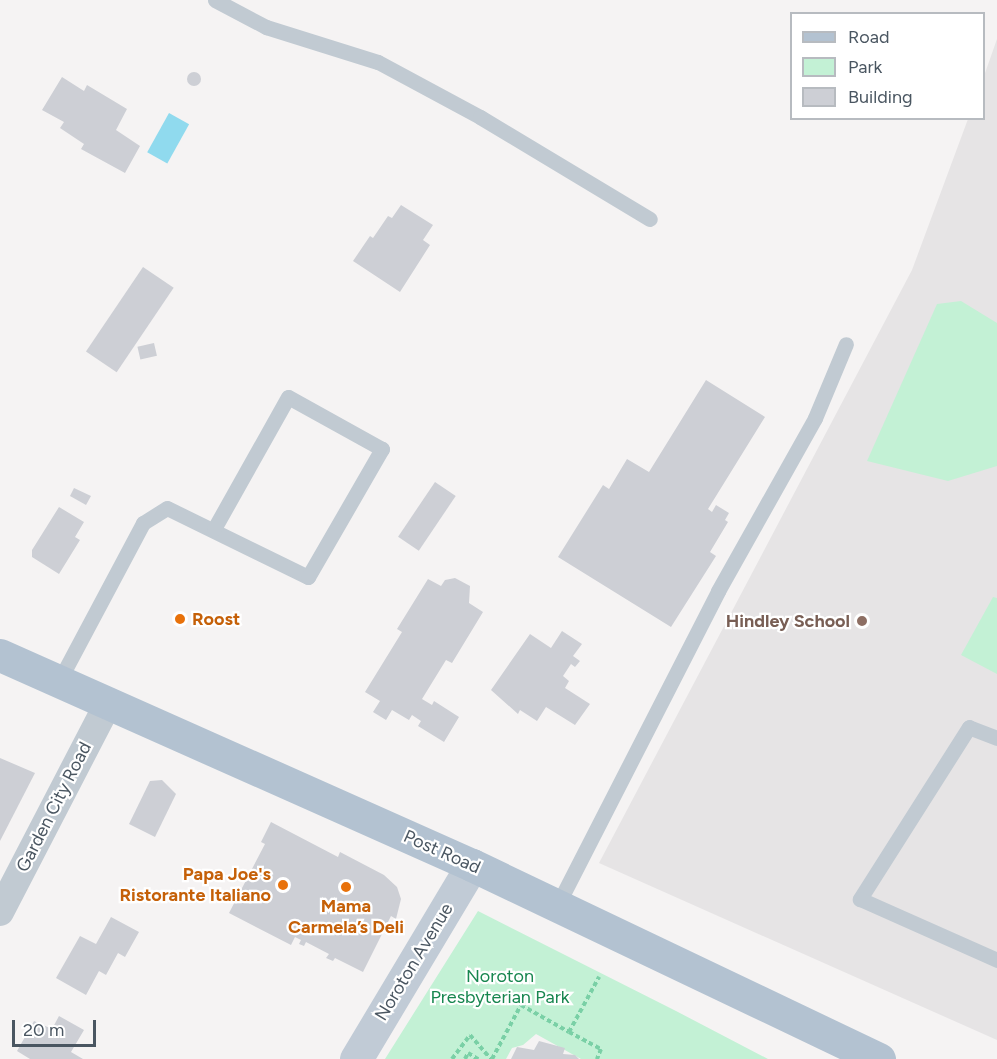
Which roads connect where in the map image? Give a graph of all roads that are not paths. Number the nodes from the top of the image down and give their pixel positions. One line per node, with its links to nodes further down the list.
1 (215, 0): 2 (lane)
2 (650, 219)
3 (846, 344): 10 (lane)
4 (214, 529): 4 (lane); 6 (lane)
5 (0, 655): 6 (main road, Post Road)
6 (59, 681): 7 (main road, Post Road)
7 (109, 702): 9 (main road, Post Road); 11 (street, Garden City Road)
8 (997, 738): 12 (lane)
9 (472, 865): 10 (main road, Post Road); 14 (main road, Noroton Avenue)
10 (557, 906): 13 (main road, Post Road)
11 (0, 912)
12 (997, 960)
13 (872, 1058)
14 (356, 1059)

